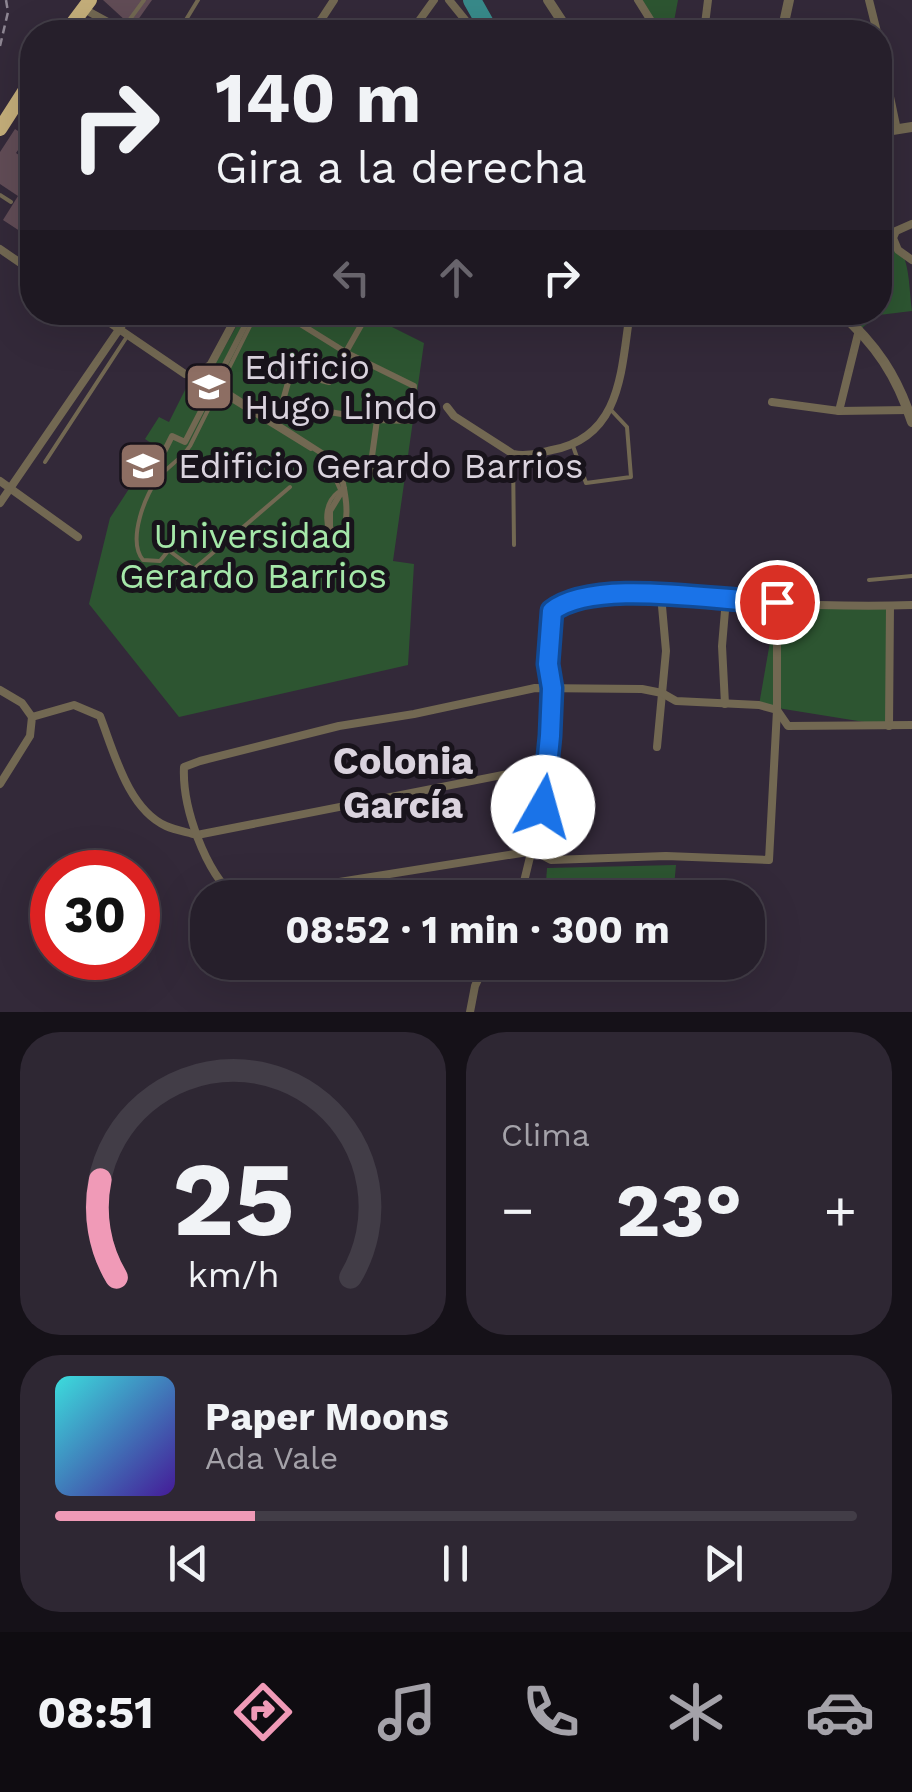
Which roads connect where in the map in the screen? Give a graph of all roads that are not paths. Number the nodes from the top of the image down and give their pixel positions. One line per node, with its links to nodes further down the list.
1 (448, 0): 4 (street)
2 (87, 5): 3 (street)
3 (108, 20)
4 (465, 20)
5 (20, 98): 8 (highway)
6 (892, 103): 9 (street)
7 (912, 128): 9 (street)
8 (0, 129)
9 (898, 130): 10 (street)
10 (892, 131)
11 (0, 195): 12 (lane)
12 (10, 202)
13 (912, 224): 14 (street)
14 (912, 260)
15 (113, 325): 24 (street)
16 (127, 325): 24 (street)
17 (232, 325): 24 (street)
18 (248, 325): 26 (street)
19 (302, 325): 25 (street)
20 (362, 325): 25 (street)
21 (628, 325): 29 (street)
22 (853, 325): 23 (street)
23 (859, 330): 30 (street); 31 (street)
24 (124, 333): 36 (lane); 40 (street)
25 (348, 354): 32 (street); 32 (street)
26 (217, 388): 35 (street); 37 (street); 41 (lane); 46 (lane)
27 (772, 402): 30 (street)
28 (448, 407): 34 (street)
29 (612, 410): 33 (street); 33 (lane)
30 (839, 411): 31 (street)
31 (910, 416)
32 (376, 420): 37 (street)
33 (573, 446): 34 (street)
34 (513, 454): 45 (lane)
35 (151, 456)
36 (45, 462)
37 (339, 464): 41 (street)
38 (0, 481): 40 (street)
39 (290, 487): 46 (lane)
40 (10, 488): 42 (street); 44 (street)
41 (342, 490): 41 (street)
42 (0, 503)
43 (157, 532): 46 (lane)
44 (78, 537)
45 (514, 545)
46 (168, 550)
47 (912, 576): 48 (lane)
48 (869, 580)
49 (660, 595): 50 (street); 54 (street); 56 (street)
50 (726, 599): 51 (street); 57 (street)
51 (777, 602): 53 (street); 58 (street)
52 (912, 605): 53 (street)
53 (890, 606): 61 (street)
54 (552, 688): 56 (street); 63 (street); 65 (street)
55 (0, 690): 59 (street)
56 (662, 693): 57 (street); 62 (street)
57 (725, 704): 58 (street)
58 (777, 710): 61 (street); 66 (street)
59 (32, 718): 64 (street); 65 (street)
60 (912, 725): 61 (street)
61 (889, 726)
62 (657, 747)
63 (548, 766): 65 (street); 66 (street)
64 (0, 784)
65 (198, 835): 67 (street)
66 (534, 851): 68 (street); 69 (street)
67 (220, 880)
68 (351, 880)
69 (525, 880)
70 (478, 980): 71 (street)
71 (470, 1012)

